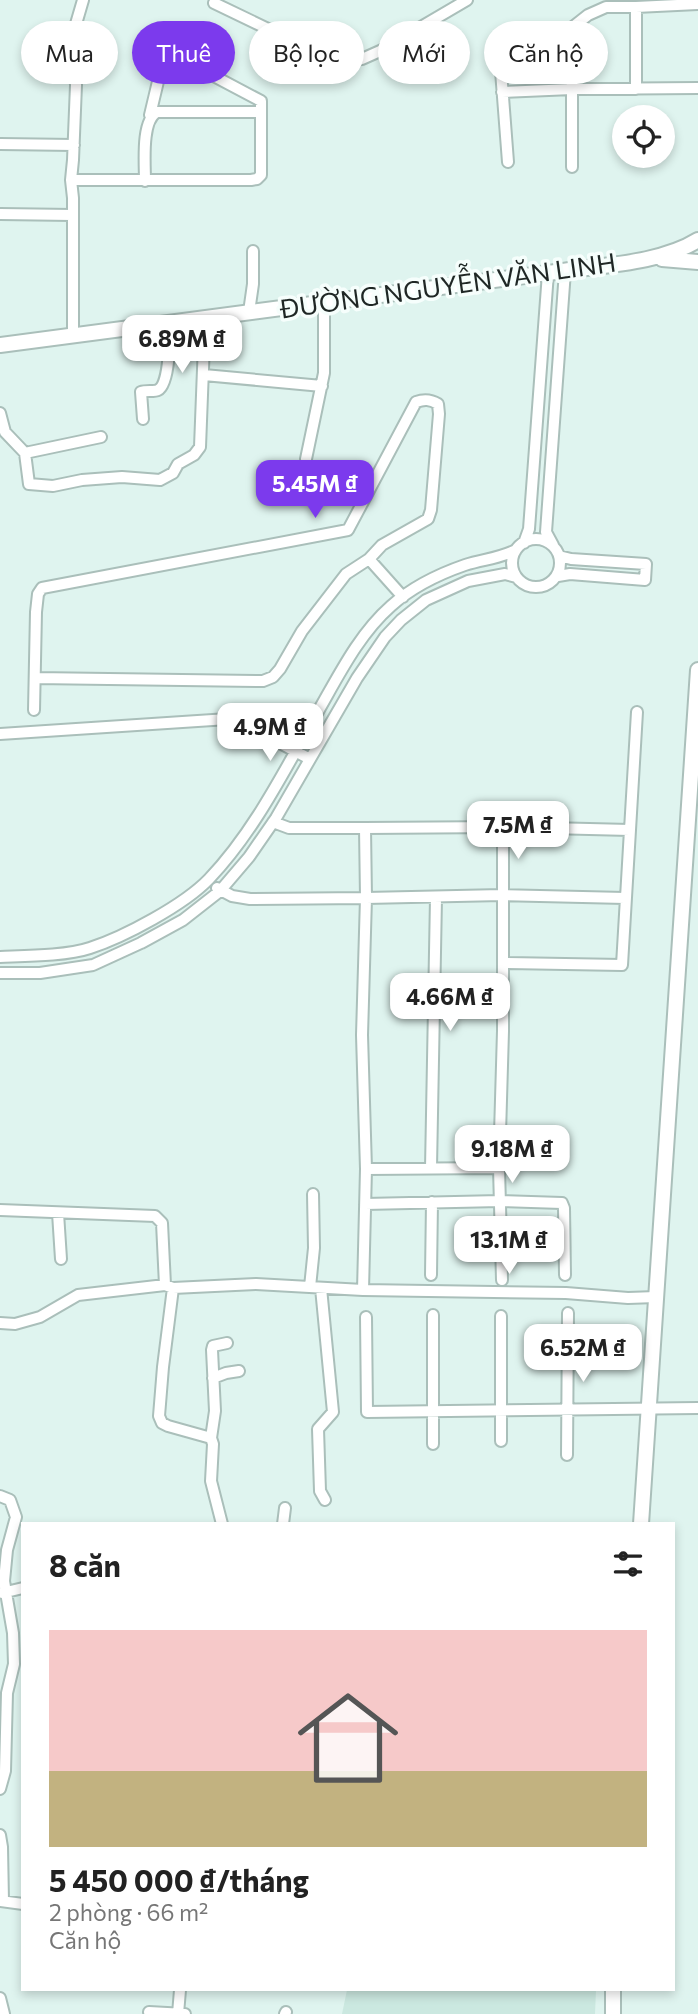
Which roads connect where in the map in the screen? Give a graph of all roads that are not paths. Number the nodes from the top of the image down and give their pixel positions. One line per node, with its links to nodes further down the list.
1 (83, 0): 16 (street)
2 (467, 0): 3 (street)
3 (214, 3)
4 (698, 5): 5 (street)
5 (636, 8): 6 (street); 11 (street)
6 (580, 21)
7 (502, 84): 12 (street)
8 (572, 84): 10 (street)
9 (698, 88): 11 (street)
10 (572, 89): 11 (street); 12 (street); 18 (street)
11 (636, 89)
12 (502, 92): 17 (street)
13 (261, 112): 14 (street); 14 (street); 20 (street)
14 (150, 115): 20 (street)
15 (0, 144): 16 (street)
16 (74, 145): 19 (street)
17 (508, 162)
18 (572, 167)
19 (71, 180): 20 (street); 22 (street)
20 (145, 181)
21 (0, 214): 22 (street)
22 (72, 215): 33 (street)
23 (698, 240): 25 (main road, ĐƯỜNG NGUYỄN VĂN LINH)
24 (253, 251): 30 (street)
25 (647, 258): 26 (main road, ĐƯỜNG NGUYỄN VĂN LINH); 27 (main road, ĐƯỜNG NGUYỄN VĂN LINH)
26 (698, 262)
27 (565, 271): 28 (main road, ĐƯỜNG NGUYỄN VĂN LINH); 36 (street)
28 (548, 273): 29 (main road, ĐƯỜNG NGUYỄN VĂN LINH); 35 (street)
29 (324, 303): 30 (main road, ĐƯỜNG NGUYỄN VĂN LINH); 38 (street)
30 (249, 312): 31 (main road, ĐƯỜNG NGUYỄN VĂN LINH)
31 (205, 317): 32 (main road, ĐƯỜNG NGUYỄN VĂN LINH); 37 (street)
32 (169, 323): 33 (main road, ĐƯỜNG NGUYỄN VĂN LINH); 40 (street)
33 (73, 337): 34 (main road, ĐƯỜNG NGUYỄN VĂN LINH)
34 (0, 345)
35 (541, 364): 36 (street); 46 (street)
36 (558, 367): 45 (street)
37 (204, 375): 38 (street); 43 (street)
38 (321, 386): 44 (street)
39 (0, 413): 41 (street)
40 (143, 419)
41 (2, 432): 43 (street)
42 (101, 437): 43 (street)
43 (25, 453)
44 (306, 459)
45 (553, 545): 46 (street); 47 (street)
46 (520, 546): 50 (street); 51 (street)
47 (559, 556): 49 (street); 49 (street)
48 (369, 559): 51 (street); 55 (street); 55 (street)
49 (558, 576): 50 (street)
50 (516, 577): 53 (street)
51 (403, 597): 52 (street)
52 (381, 616): 53 (street); 60 (street)
53 (392, 629): 61 (street)
54 (698, 670): 58 (main road)
55 (35, 678): 56 (street)
56 (33, 710)
57 (636, 712): 65 (street)
58 (697, 717): 91 (main road)
59 (0, 734): 60 (street)
60 (295, 751): 61 (street); 66 (street)
61 (310, 759): 62 (street)
62 (274, 822): 64 (street); 67 (street)
63 (503, 827): 64 (street); 65 (street); 68 (street)
64 (365, 828): 69 (street)
65 (630, 830): 71 (street)
66 (208, 881): 67 (street); 72 (street)
67 (220, 891): 69 (street); 74 (street)
68 (502, 895): 70 (street); 71 (street); 73 (street)
69 (366, 898): 70 (street); 77 (street)
70 (436, 898): 75 (street)
71 (625, 898): 73 (street)
72 (0, 957)
73 (503, 964): 76 (street)
74 (0, 973)
75 (431, 1168): 76 (street); 77 (street)
76 (499, 1168): 79 (street)
77 (366, 1169): 81 (street)
78 (313, 1194): 89 (street)
79 (500, 1200): 80 (street); 86 (street); 87 (street)
80 (432, 1202): 81 (street); 85 (street)
81 (365, 1204): 90 (street)
82 (0, 1210): 83 (street)
83 (58, 1213): 84 (street); 88 (street)
84 (61, 1259)
85 (431, 1275)
86 (565, 1275)
87 (502, 1280)
88 (169, 1287): 89 (street); 96 (street); 105 (street)
89 (316, 1288): 90 (street); 110 (street)
90 (363, 1290): 91 (street)
91 (656, 1297): 100 (main road)
92 (568, 1313): 101 (street)
93 (433, 1315): 104 (street)
94 (502, 1316): 103 (street)
95 (366, 1317): 104 (street)
96 (0, 1323)
97 (227, 1343): 99 (street)
98 (239, 1371): 99 (street)
99 (213, 1378): 105 (street)
100 (649, 1407): 101 (street); 102 (street); 114 (main road)
101 (567, 1408): 103 (street); 108 (street)
102 (698, 1408)
103 (501, 1410): 104 (street); 106 (street)
104 (433, 1411): 107 (street)
105 (211, 1438): 112 (street)
106 (501, 1441)
107 (433, 1444)
108 (567, 1455)
109 (0, 1496): 116 (street)
110 (325, 1500)
111 (285, 1508): 113 (street)
112 (221, 1522)
113 (283, 1522)
114 (641, 1522)
115 (21, 1588): 116 (street)
116 (3, 1593): 117 (street)
117 (3, 1692): 118 (street)
118 (0, 1789)
119 (0, 1835): 120 (street)
120 (1, 1901): 121 (street)
121 (21, 1904)
122 (180, 1991): 127 (street)
123 (613, 1991): 128 (main road)
124 (0, 1998): 126 (street)
125 (149, 2011): 127 (street)
126 (4, 2014)
127 (180, 2014)
128 (613, 2014)

